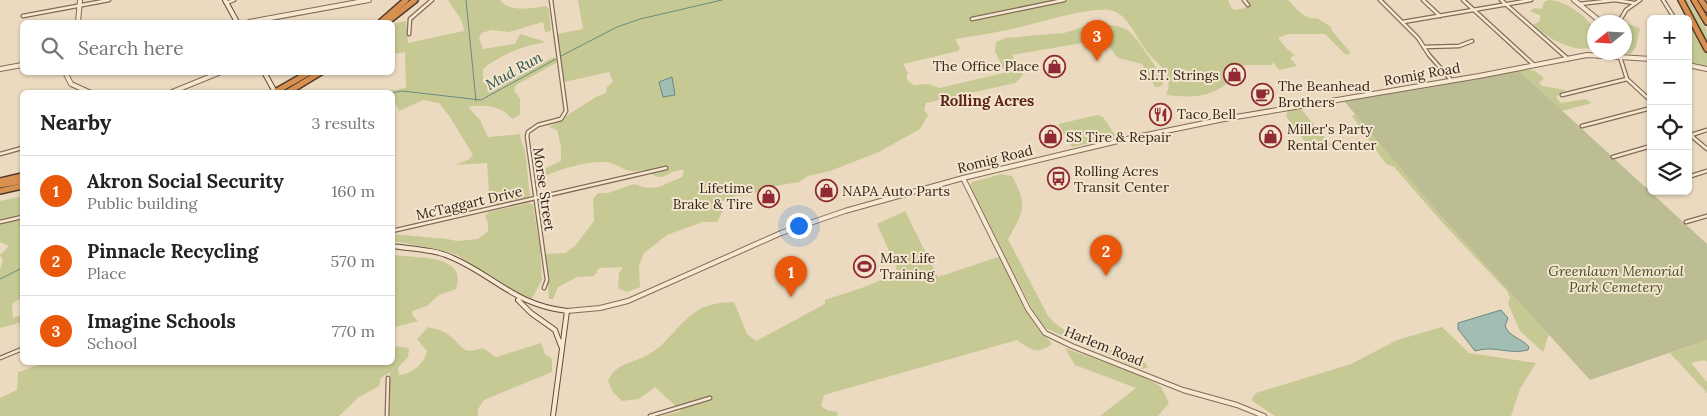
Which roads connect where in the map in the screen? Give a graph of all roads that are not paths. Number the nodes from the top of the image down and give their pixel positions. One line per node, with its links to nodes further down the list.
1 (80, 0): 26 (street)
2 (109, 0): 26 (street)
3 (234, 0): 22 (street)
4 (369, 0): 38 (street)
5 (406, 0): 39 (highway)
6 (413, 0): 40 (highway)
7 (432, 0): 43 (street)
8 (551, 0): 91 (street, Morse Street)
9 (1064, 0): 35 (street)
10 (1244, 0): 27 (street)
11 (1380, 0): 41 (street)
12 (1423, 0): 34 (street)
13 (1463, 0): 29 (street)
14 (1501, 0): 24 (street)
15 (1531, 0): 24 (street)
16 (1574, 0): 25 (street)
17 (1640, 0): 23 (street)
18 (1663, 0): 32 (street)
19 (1680, 0): 46 (highway)
20 (1694, 0): 42 (highway)
21 (1701, 0): 28 (highway)
22 (225, 1): 37 (street)
23 (1634, 3): 25 (street); 31 (street)
24 (1506, 4): 29 (street); 50 (street)
25 (1579, 4): 30 (street)
26 (81, 5): 33 (street); 36 (street)
27 (1248, 5)
28 (1707, 9)
29 (1474, 10): 34 (street); 53 (street)
30 (1593, 15)
31 (1623, 15)
32 (1672, 15)
33 (23, 16)
34 (1441, 17): 41 (street)
35 (972, 19)
36 (78, 20)
37 (236, 20)
38 (260, 20)
39 (383, 20)
40 (390, 20)
41 (1403, 22): 45 (street)
42 (1707, 22)
43 (409, 34)
44 (1472, 41): 45 (street)
45 (1424, 47): 63 (street)
46 (1707, 49)
47 (1587, 56): 50 (street, Romig Road)
48 (1632, 56): 49 (street, Romig Road)
49 (1647, 58)
50 (1568, 59): 53 (street, Romig Road)
51 (1621, 60): 62 (street)
52 (20, 64): 55 (street)
53 (1535, 65): 63 (street, Romig Road)
54 (1692, 66): 56 (street)
55 (0, 69)
56 (1707, 69)
57 (66, 75): 64 (street)
58 (214, 75): 65 (street)
59 (266, 75): 66 (street)
60 (305, 75): 67 (highway)
61 (316, 75): 68 (highway)
62 (1627, 79): 69 (street); 70 (street)
63 (1452, 81): 85 (street, Romig Road)
64 (84, 90)
65 (177, 90)
66 (274, 90)
67 (280, 90)
68 (291, 90)
69 (1562, 95)
70 (1647, 97)
71 (1647, 109): 72 (street)
72 (1582, 126)
73 (1707, 130): 74 (street)
74 (1692, 134)
75 (1692, 137): 78 (street)
76 (1647, 147): 80 (street)
77 (20, 149): 79 (street)
78 (1707, 149)
79 (0, 154)
80 (1613, 157)
81 (666, 168): 91 (street, McTaggart Drive)
82 (1707, 171): 84 (street)
83 (20, 176): 86 (highway)
84 (1692, 176)
85 (963, 178): 100 (street, Romig Road); 109 (street, Harlem Road)
86 (0, 181)
87 (20, 181): 88 (highway)
88 (0, 185)
89 (20, 186): 90 (highway)
90 (0, 191)
91 (536, 198): 96 (street, McTaggart Drive); 98 (street, Morse Street)
92 (1707, 216): 95 (street)
93 (20, 217): 94 (street)
94 (0, 222)
95 (1686, 222)
96 (395, 230)
97 (395, 246): 99 (street)
98 (544, 288)
99 (516, 297): 100 (street, Romig Road); 101 (street)
100 (567, 311): 101 (street)
101 (562, 348): 107 (street)
102 (20, 350): 103 (street)
103 (0, 358)
104 (388, 378): 106 (street)
105 (710, 398): 108 (street)
106 (387, 416)
107 (553, 416)
108 (650, 416)
109 (1264, 416)

